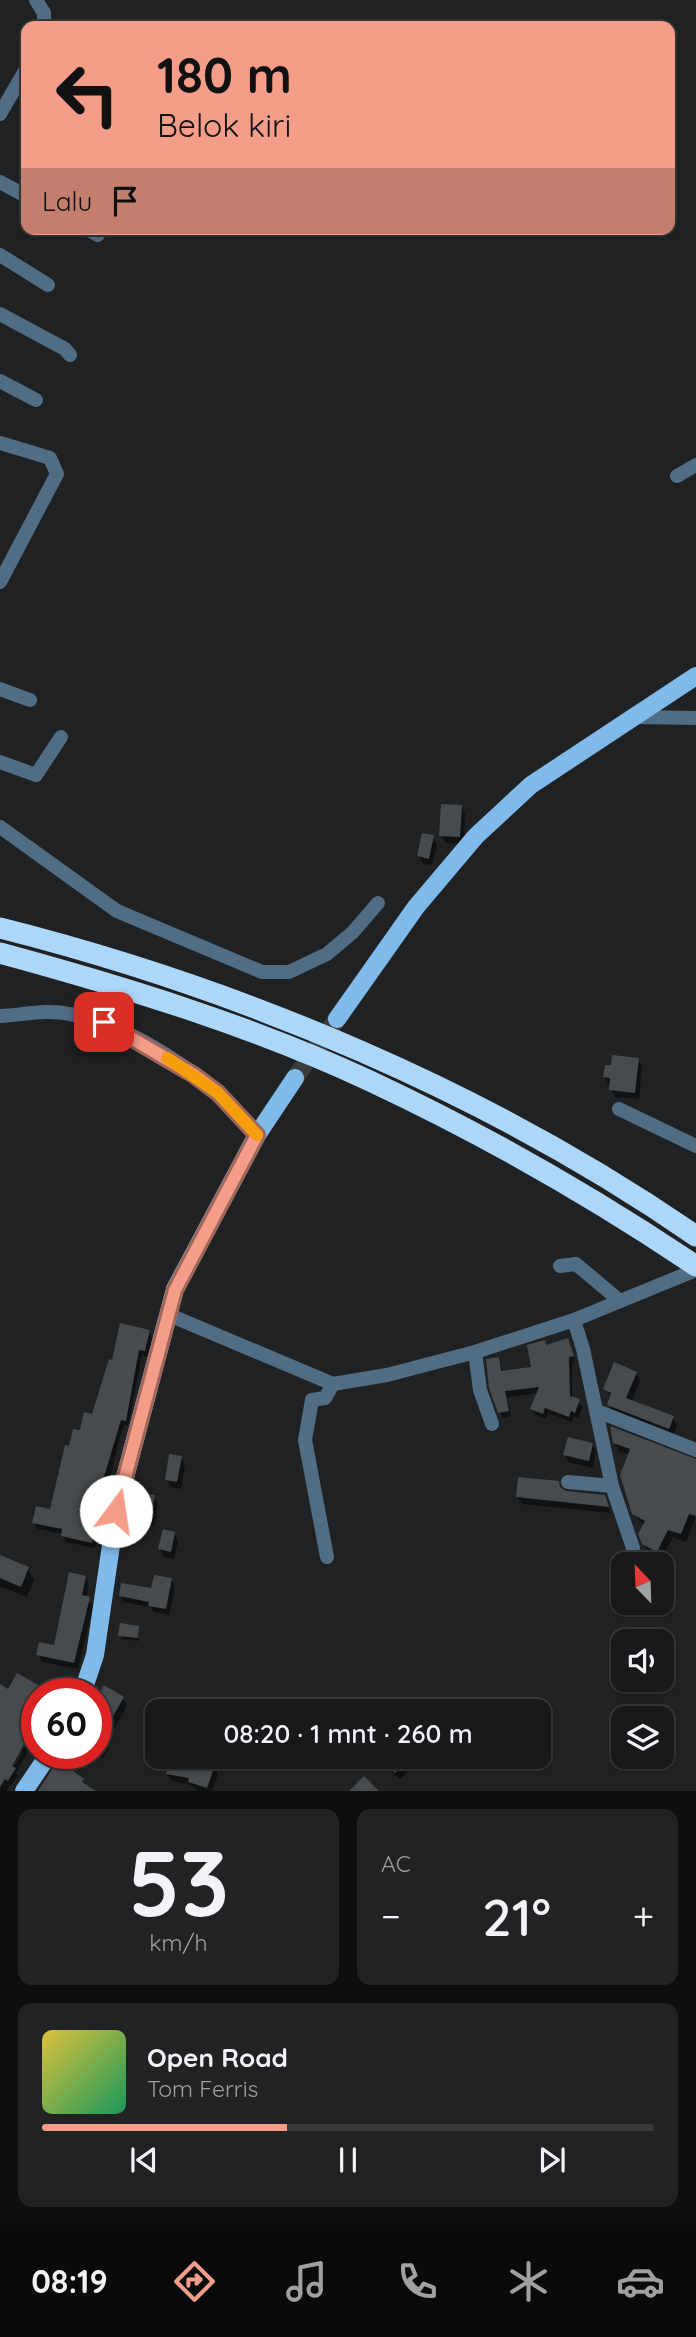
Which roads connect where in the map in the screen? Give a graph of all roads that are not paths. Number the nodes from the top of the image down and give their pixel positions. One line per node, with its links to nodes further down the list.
1 (36, 0): 2 (street)
2 (44, 21)
3 (21, 78): 4 (street)
4 (0, 114)
5 (0, 181): 6 (street)
6 (21, 193)
7 (0, 255): 8 (street)
8 (48, 285)
9 (0, 314): 10 (street)
10 (70, 355)
11 (0, 381): 12 (street)
12 (36, 400)
13 (0, 443): 16 (street)
14 (696, 465): 15 (street)
15 (677, 476)
16 (0, 582)
17 (696, 676): 20 (main road)
18 (0, 689): 19 (street)
19 (30, 700)
20 (634, 717): 21 (street); 29 (main road)
21 (696, 718)
22 (61, 737): 23 (street)
23 (0, 762)
24 (0, 827): 25 (street)
25 (378, 903)
26 (0, 928): 34 (highway)
27 (0, 953): 36 (highway)
28 (0, 1016): 32 (street)
29 (337, 1020)
30 (295, 1078): 32 (main road)
31 (619, 1109): 33 (street)
32 (257, 1135): 38 (main road)
33 (696, 1146)
34 (696, 1236)
35 (560, 1266): 37 (street)
36 (696, 1268): 37 (street)
37 (620, 1301): 39 (street)
38 (167, 1314): 41 (street); 49 (main road)
39 (574, 1320): 40 (street); 42 (street)
40 (475, 1352): 41 (street); 43 (street)
41 (333, 1384): 48 (street)
42 (597, 1411): 44 (street); 46 (street)
43 (492, 1424)
44 (696, 1450)
45 (568, 1482): 46 (street)
46 (612, 1486): 47 (street)
47 (633, 1548)
48 (327, 1557)
49 (87, 1678)
50 (39, 1769): 51 (main road)
51 (24, 1791)

